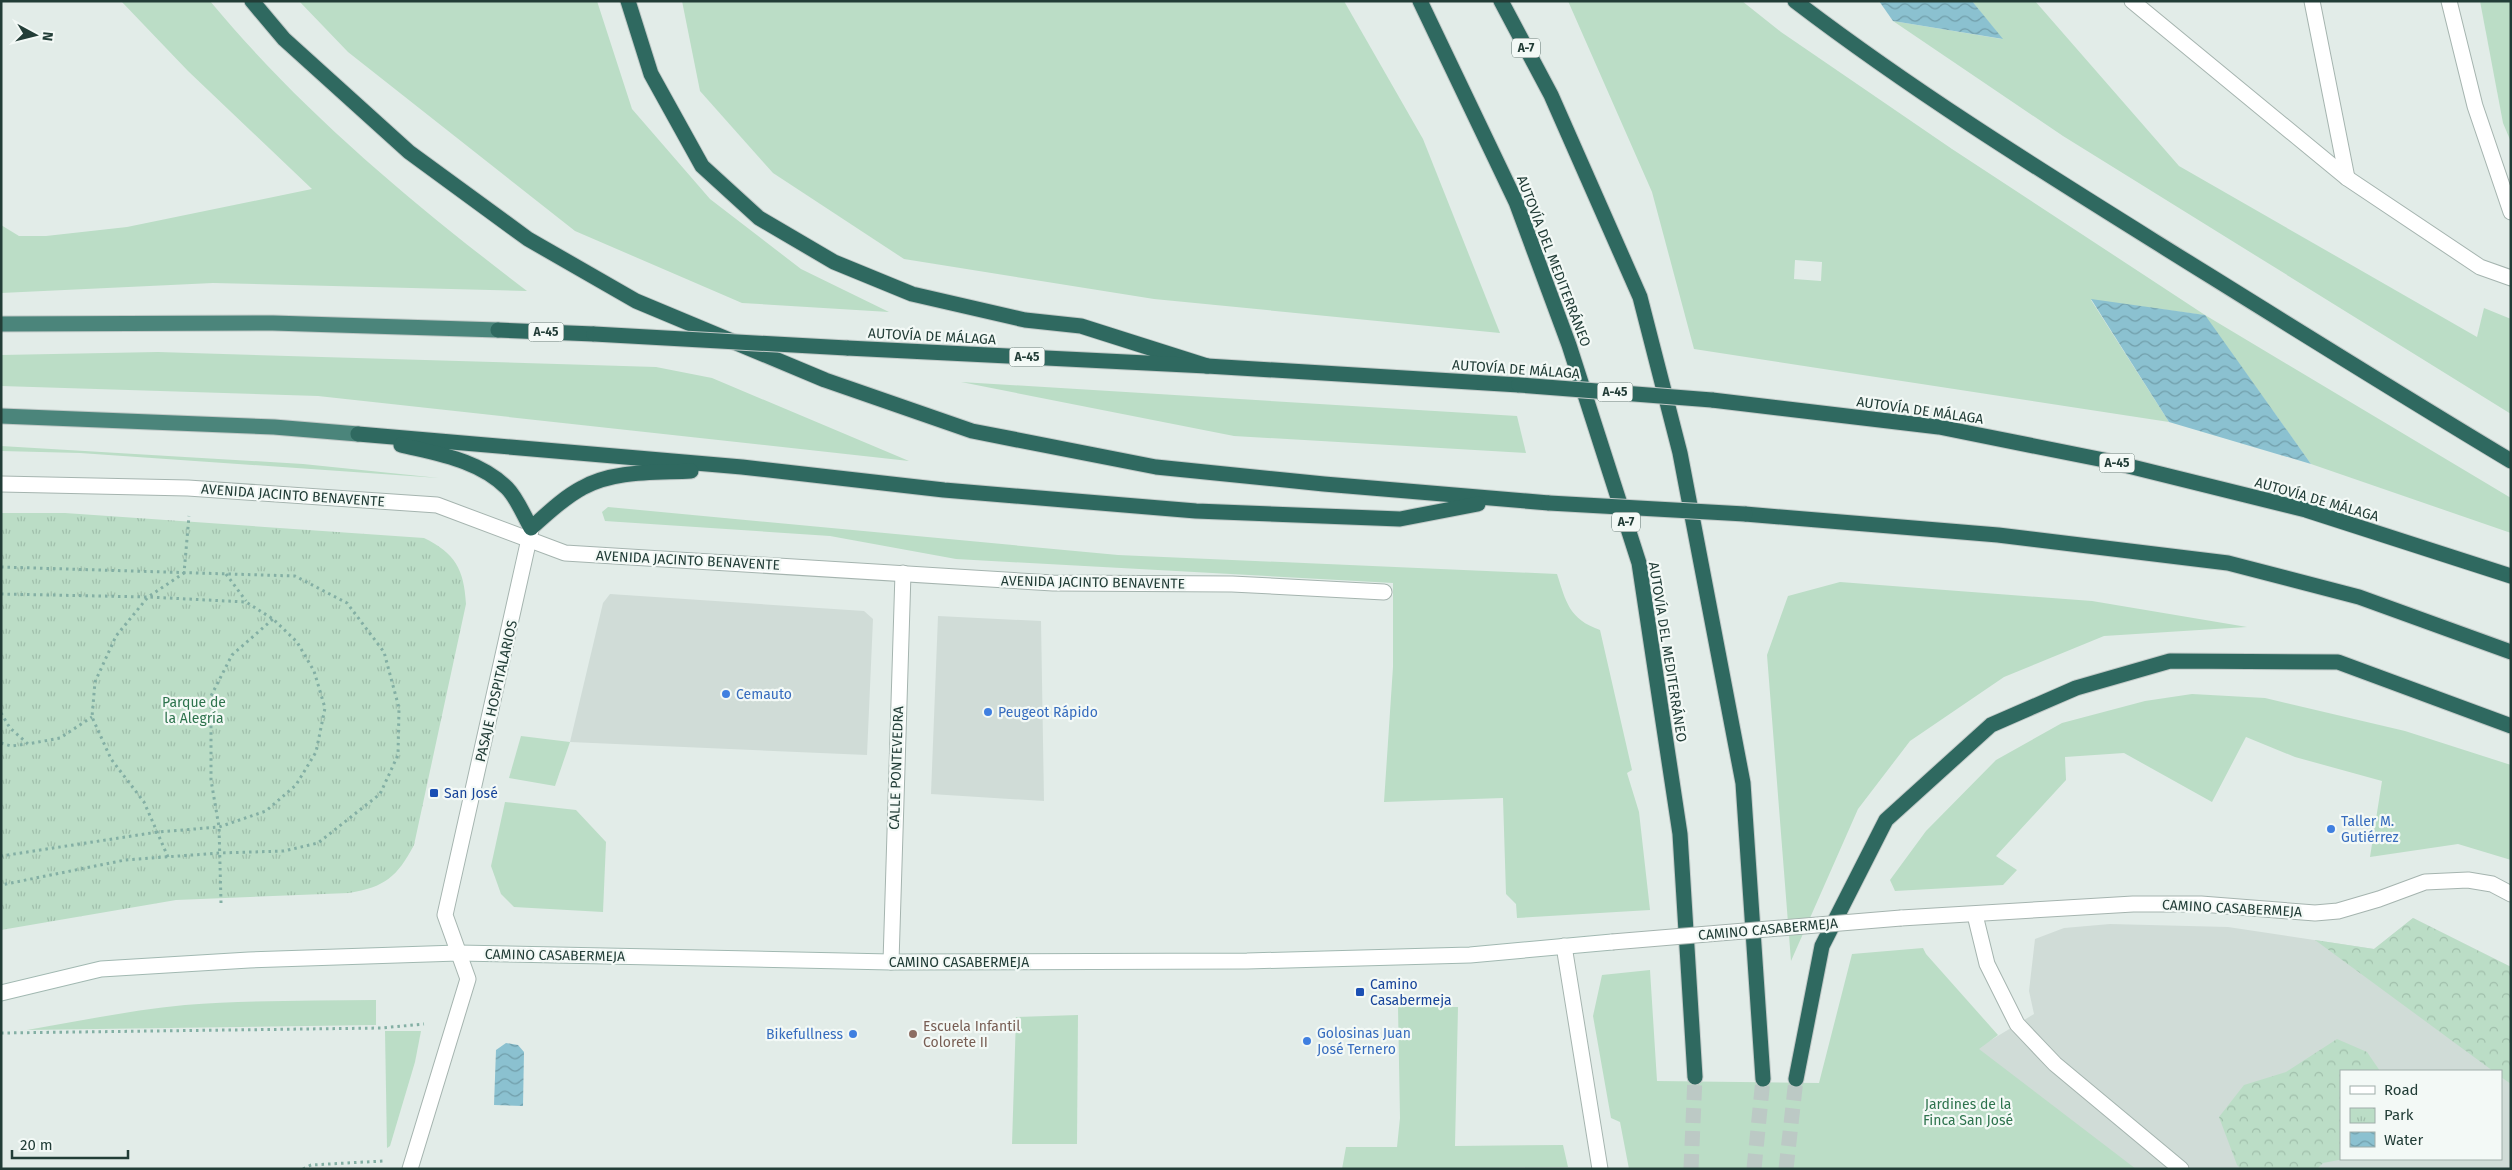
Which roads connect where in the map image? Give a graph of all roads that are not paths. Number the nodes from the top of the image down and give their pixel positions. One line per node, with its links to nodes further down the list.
1 (252, 1): 19 (highway)
2 (628, 1): 13 (highway)
3 (1420, 1): 32 (highway, AUTOVÍA DEL MEDITERRÁNEO / A-7)
4 (1501, 1): 33 (highway, A-7)
5 (1795, 1): 16 (highway)
6 (2132, 1): 9 (street)
7 (2312, 1): 9 (street)
8 (2449, 1): 10 (street)
9 (2347, 178): 11 (street)
10 (2511, 212)
11 (2511, 278)
12 (1, 324): 13 (highway, AUTOVÍA DE MÁLAGA / A-45, bridge)
13 (1207, 366): 22 (highway, AUTOVÍA DE MÁLAGA / A-45, bridge)
14 (1, 416): 15 (highway)
15 (358, 434): 17 (highway); 20 (highway)
16 (2511, 461)
17 (742, 467): 19 (highway); 20 (highway)
18 (1, 484): 20 (street, AVENIDA JACINTO BENAVENTE)
19 (1497, 500): 24 (highway, bridge)
20 (530, 534): 21 (street, AVENIDA JACINTO BENAVENTE); 29 (street, PASAJE HOSPITALARIOS)
21 (903, 573): 23 (street, AVENIDA JACINTO BENAVENTE); 30 (street, CALLE PONTEVEDRA)
22 (2511, 576)
23 (1384, 592)
24 (2511, 652)
25 (2511, 726): 34 (highway)
26 (2511, 894): 27 (street, CAMINO CASABERMEJA)
27 (1975, 915): 28 (street, CAMINO CASABERMEJA, bridge); 37 (street)
28 (1564, 946): 30 (street, CAMINO CASABERMEJA); 36 (street)
29 (458, 953): 30 (street, CAMINO CASABERMEJA); 31 (street, CAMINO CASABERMEJA); 35 (street, PASAJE HOSPITALARIOS)
30 (891, 962)
31 (1, 992)
32 (1695, 1077)
33 (1763, 1079)
34 (1796, 1079)
35 (410, 1169)
36 (1600, 1169)
37 (2181, 1169)

